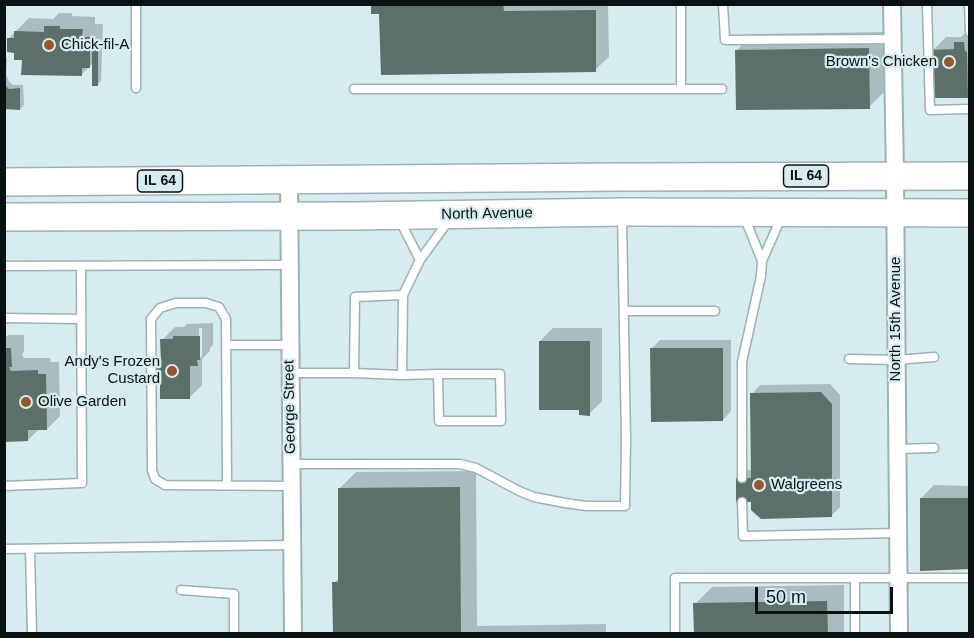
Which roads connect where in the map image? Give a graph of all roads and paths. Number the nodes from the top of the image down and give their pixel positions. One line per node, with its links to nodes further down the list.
1 (136, 4): 9 (lane)
2 (681, 4): 11 (lane)
3 (723, 4): 8 (lane)
4 (892, 4): 8 (street, North 15th Avenue)
5 (927, 4): 13 (lane)
6 (969, 4): 7 (lane)
7 (969, 32)
8 (893, 39): 14 (street, North 15th Avenue)
9 (136, 88)
10 (354, 89): 11 (lane)
11 (681, 89): 12 (lane)
12 (722, 89)
13 (969, 109)
14 (895, 176): 15 (main road, IL 64); 16 (main road, IL 64); 21 (street, North 15th Avenue)
15 (969, 176)
16 (289, 180): 17 (main road, IL 64); 24 (street, George Street)
17 (4, 182)
18 (622, 212): 19 (main road, North Avenue); 23 (main road, North Avenue); 34 (lane)
19 (742, 212): 20 (main road, North Avenue); 28 (lane)
20 (784, 212): 21 (main road, North Avenue); 28 (lane)
21 (895, 213): 22 (main road, North Avenue); 41 (street, North 15th Avenue)
22 (969, 213)
23 (453, 215): 25 (main road, North Avenue); 27 (lane)
24 (288, 216): 25 (main road, North Avenue); 26 (main road, North Avenue); 29 (street, George Street)
25 (397, 216): 27 (lane)
26 (4, 217)
27 (420, 260): 32 (lane)
28 (762, 261): 49 (lane)
29 (289, 265): 31 (lane); 38 (street, George Street)
30 (4, 266): 31 (lane)
31 (81, 266): 36 (lane)
32 (403, 295): 43 (lane); 45 (lane)
33 (715, 310): 34 (lane)
34 (624, 311): 48 (lane)
35 (4, 318): 36 (lane)
36 (81, 319): 51 (lane)
37 (227, 345): 38 (lane); 50 (lane); 50 (lane)
38 (290, 345): 42 (street, George Street)
39 (934, 357): 41 (lane)
40 (849, 359): 41 (lane)
41 (896, 360): 47 (street, North 15th Avenue)
42 (290, 373): 43 (lane); 48 (street, George Street)
43 (354, 373): 45 (lane)
44 (438, 374): 44 (lane); 45 (lane)
45 (402, 375)
46 (934, 448): 47 (lane)
47 (897, 449): 54 (street, North 15th Avenue)
48 (291, 464): 52 (street, George Street)
49 (742, 478)
50 (227, 485): 52 (lane)
51 (4, 486)
52 (291, 486): 55 (street, George Street)
53 (742, 502): 54 (lane)
54 (898, 533): 60 (street, North 15th Avenue)
55 (292, 545): 57 (lane); 64 (street, George Street)
56 (4, 549): 57 (lane)
57 (30, 549): 62 (lane)
58 (855, 578): 60 (lane); 65 (lane); 66 (lane)
59 (969, 578): 60 (lane)
60 (898, 579): 67 (street, North 15th Avenue)
61 (181, 590): 63 (lane)
62 (32, 633)
63 (234, 633)
64 (292, 633)
65 (675, 633)
66 (855, 633)
67 (898, 633)

